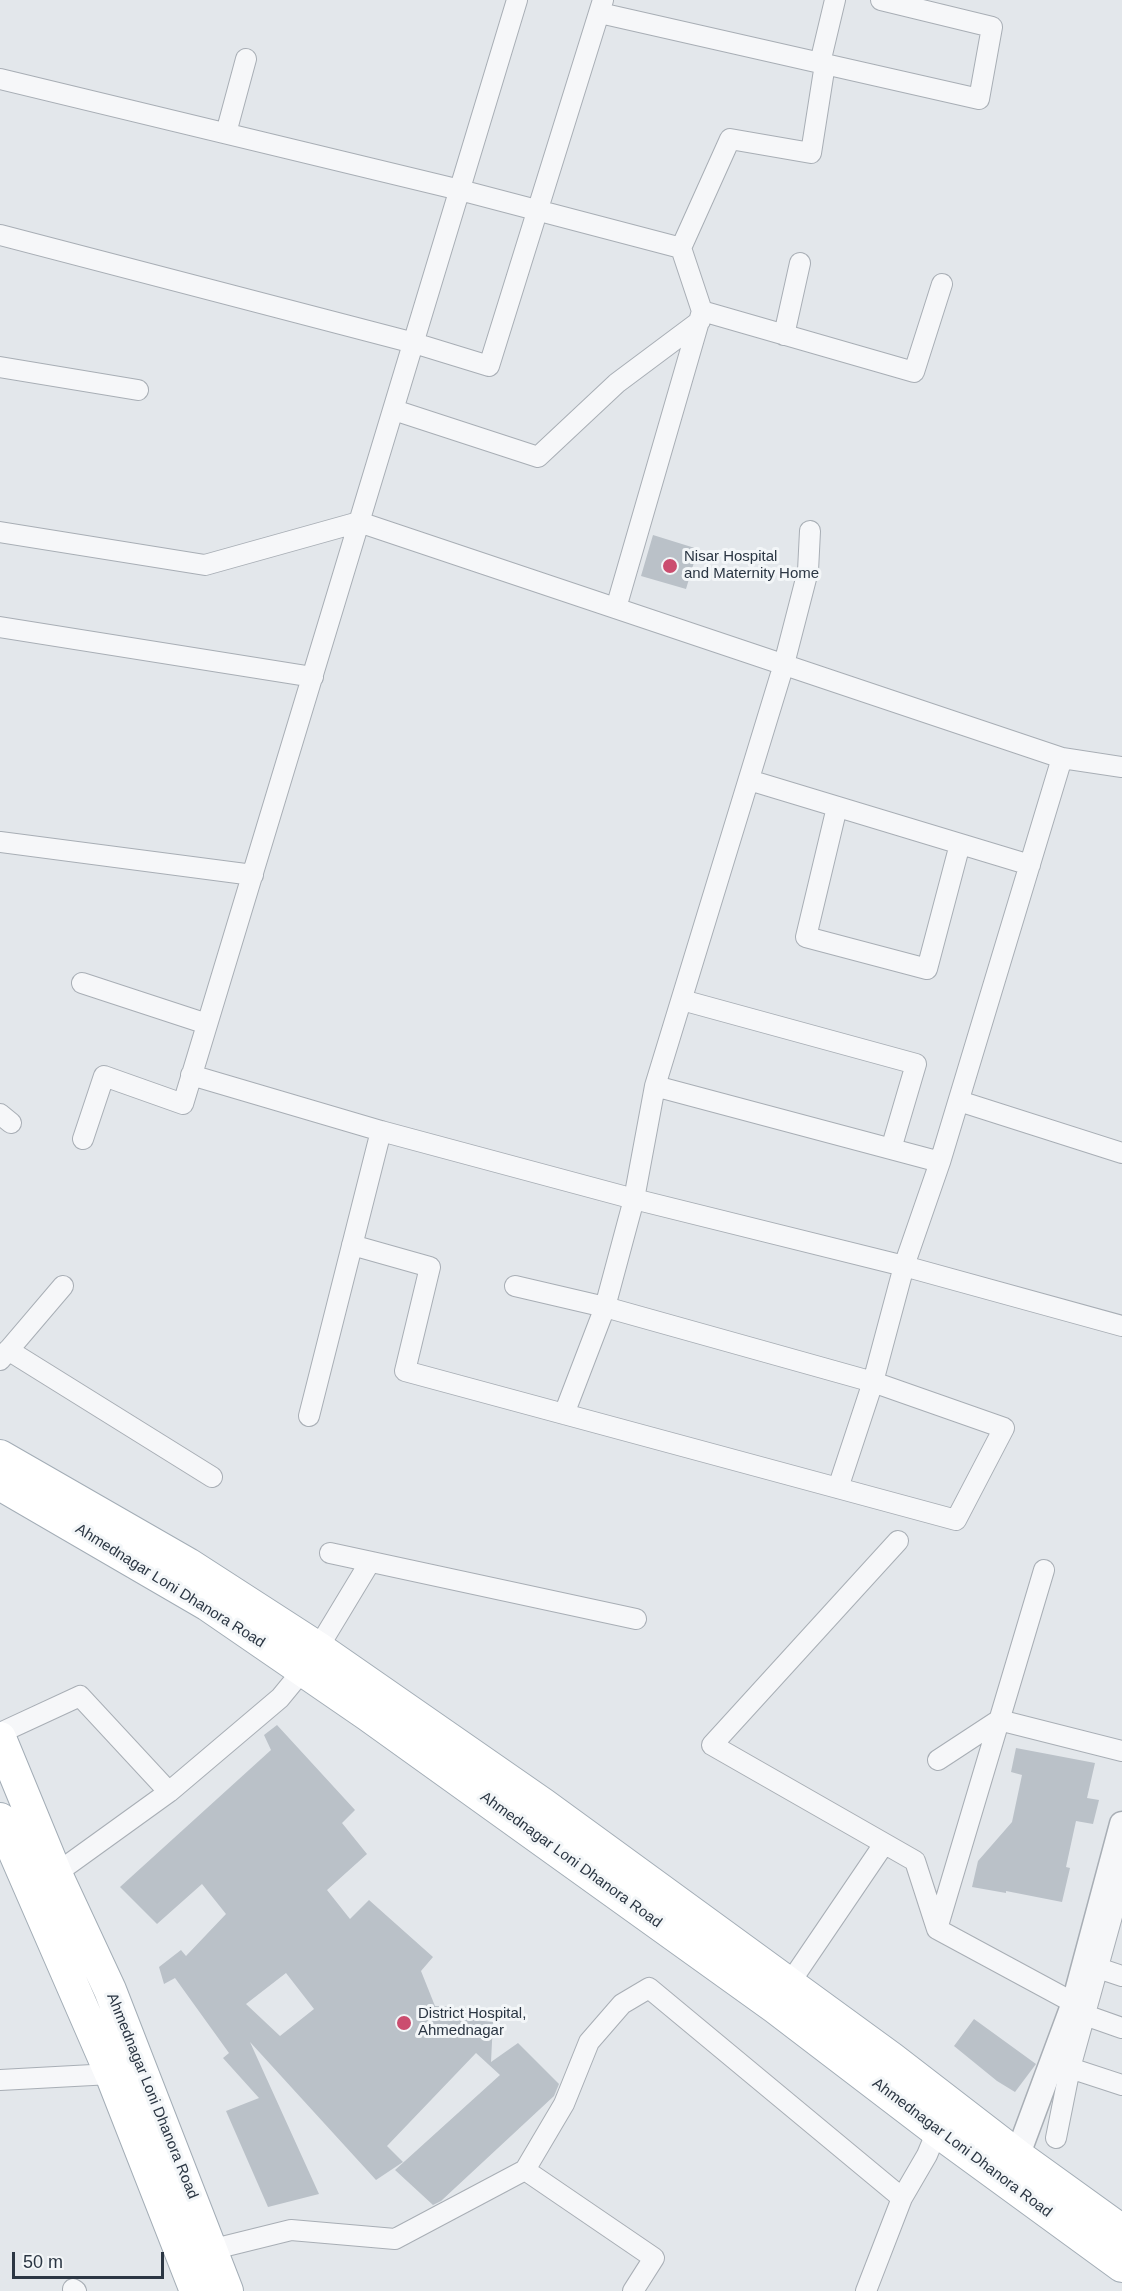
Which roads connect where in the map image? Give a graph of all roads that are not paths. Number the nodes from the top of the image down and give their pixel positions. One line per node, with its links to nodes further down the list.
1 (517, 0): 9 (street)
2 (835, 0): 6 (street)
3 (881, 0): 6 (street)
4 (602, 6): 6 (street); 10 (street)
5 (246, 59): 8 (street)
6 (823, 63): 12 (street)
7 (0, 79): 8 (street)
8 (226, 134): 9 (street)
9 (460, 190): 10 (street); 17 (street)
10 (538, 211): 12 (street); 17 (street)
11 (0, 235): 17 (street)
12 (681, 248): 15 (street)
13 (801, 263): 16 (street)
14 (942, 284): 16 (street)
15 (701, 316): 16 (street); 20 (street); 24 (street)
16 (784, 335)
17 (414, 343): 20 (street)
18 (0, 367): 19 (street)
19 (138, 390)
20 (393, 410): 21 (street)
21 (359, 522): 23 (street); 24 (street); 27 (street)
22 (810, 531): 26 (street)
23 (0, 532)
24 (616, 608): 26 (street)
25 (0, 627): 27 (street)
26 (784, 664): 28 (street); 30 (street)
27 (313, 677): 35 (street)
28 (1062, 758): 29 (street); 34 (street)
29 (1122, 767)
30 (749, 780): 31 (street); 37 (street)
31 (837, 807): 33 (street); 33 (street)
32 (0, 842): 35 (street)
33 (960, 844): 34 (street)
34 (1030, 865): 41 (street)
35 (253, 875): 38 (street)
36 (82, 984): 38 (street)
37 (682, 1000): 40 (street); 46 (street)
38 (207, 1024): 39 (street)
39 (191, 1075): 42 (street); 43 (street)
40 (655, 1086): 46 (street); 49 (street)
41 (959, 1101): 44 (street); 48 (street)
42 (381, 1131): 49 (street); 50 (street)
43 (83, 1139)
44 (1088, 1142): 45 (street); 47 (street)
45 (1122, 1143)
46 (891, 1149): 48 (street)
47 (1122, 1153)
48 (940, 1162): 51 (street)
49 (634, 1199): 51 (street); 54 (street)
50 (352, 1245): 58 (street); 59 (street)
51 (904, 1266): 55 (street); 57 (street)
52 (63, 1286): 56 (street)
53 (515, 1286): 54 (street)
54 (605, 1307): 57 (street); 58 (street)
55 (1122, 1326)
56 (4, 1355): 61 (street)
57 (873, 1382): 63 (street); 63 (street)
58 (564, 1414): 63 (street)
59 (309, 1416)
60 (0, 1456): 69 (main road, Ahmednagar Loni Dhanora Road)
61 (212, 1478)
62 (0, 1484): 69 (main road, Ahmednagar Loni Dhanora Road)
63 (838, 1488)
64 (898, 1541): 77 (street)
65 (330, 1553): 66 (street)
66 (370, 1562): 68 (street); 69 (street)
67 (1044, 1570): 70 (street)
68 (636, 1619)
69 (311, 1659): 74 (street); 85 (main road, Ahmednagar Loni Dhanora Road); 92 (main road, Ahmednagar Loni Dhanora Road)
70 (999, 1720): 72 (street); 73 (street); 82 (street)
71 (0, 1736): 74 (street); 78 (main road, Ahmednagar Loni Dhanora Road)
72 (1122, 1751)
73 (938, 1760)
74 (169, 1792): 78 (street)
75 (0, 1819): 80 (main road, Ahmednagar Loni Dhanora Road)
76 (1122, 1824): 86 (street)
77 (884, 1844): 82 (street); 85 (street)
78 (56, 1874): 80 (street); 98 (main road, Ahmednagar Loni Dhanora Road)
79 (1122, 1880): 81 (street)
80 (31, 1893): 89 (main road, Ahmednagar Loni Dhanora Road)
81 (1116, 1927): 83 (street)
82 (937, 1929): 86 (street)
83 (1098, 1968): 84 (street); 86 (street)
84 (1122, 1976)
85 (789, 1984): 94 (main road, Ahmednagar Loni Dhanora Road)
86 (1079, 2009): 87 (street); 88 (street); 94 (street)
87 (1122, 2028)
88 (1070, 2068): 91 (street); 93 (street)
89 (111, 2074): 90 (street); 99 (main road, Ahmednagar Loni Dhanora Road)
90 (0, 2080)
91 (1122, 2085)
92 (937, 2131): 94 (main road, Ahmednagar Loni Dhanora Road); 96 (street)
93 (1056, 2138)
94 (1012, 2169): 97 (main road, Ahmednagar Loni Dhanora Road); 100 (main road, Ahmednagar Loni Dhanora Road)
95 (525, 2170): 96 (street); 98 (street); 103 (street)
96 (902, 2198): 104 (street)
97 (1122, 2231)
98 (212, 2250): 99 (street); 102 (main road, Ahmednagar Loni Dhanora Road)
99 (182, 2257): 101 (main road, Ahmednagar Loni Dhanora Road)
100 (1122, 2266)
101 (196, 2291)
102 (227, 2291)
103 (633, 2291)
104 (866, 2291)

